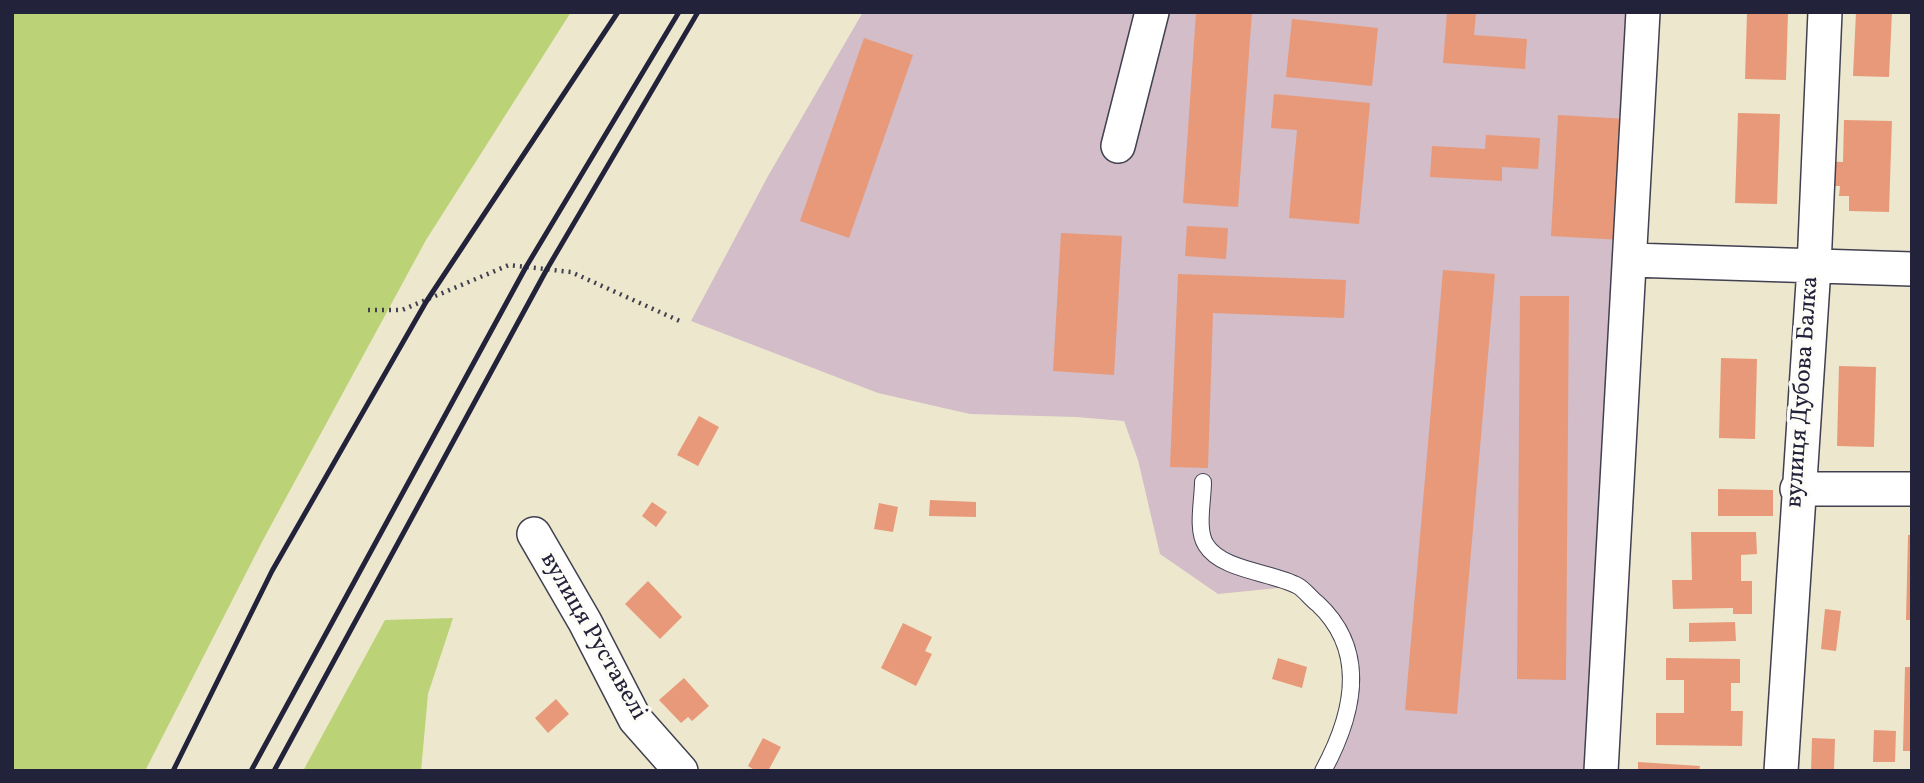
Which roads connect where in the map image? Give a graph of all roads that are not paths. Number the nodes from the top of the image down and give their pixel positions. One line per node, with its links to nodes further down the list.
1 (1152, 12): 4 (street)
2 (1643, 12): 5 (street)
3 (1825, 12): 6 (street, вулиця Дубова Балка)
4 (1118, 146)
5 (1631, 261): 6 (street); 14 (street)
6 (1814, 267): 7 (street); 9 (street, вулиця Дубова Балка)
7 (1912, 269)
8 (1203, 482): 13 (lane)
9 (1797, 489): 10 (street); 15 (street, вулиця Дубова Балка)
10 (1912, 489)
11 (534, 534): 12 (street, вулиця Руставелі)
12 (681, 771)
13 (1323, 771)
14 (1601, 771)
15 (1780, 771)

